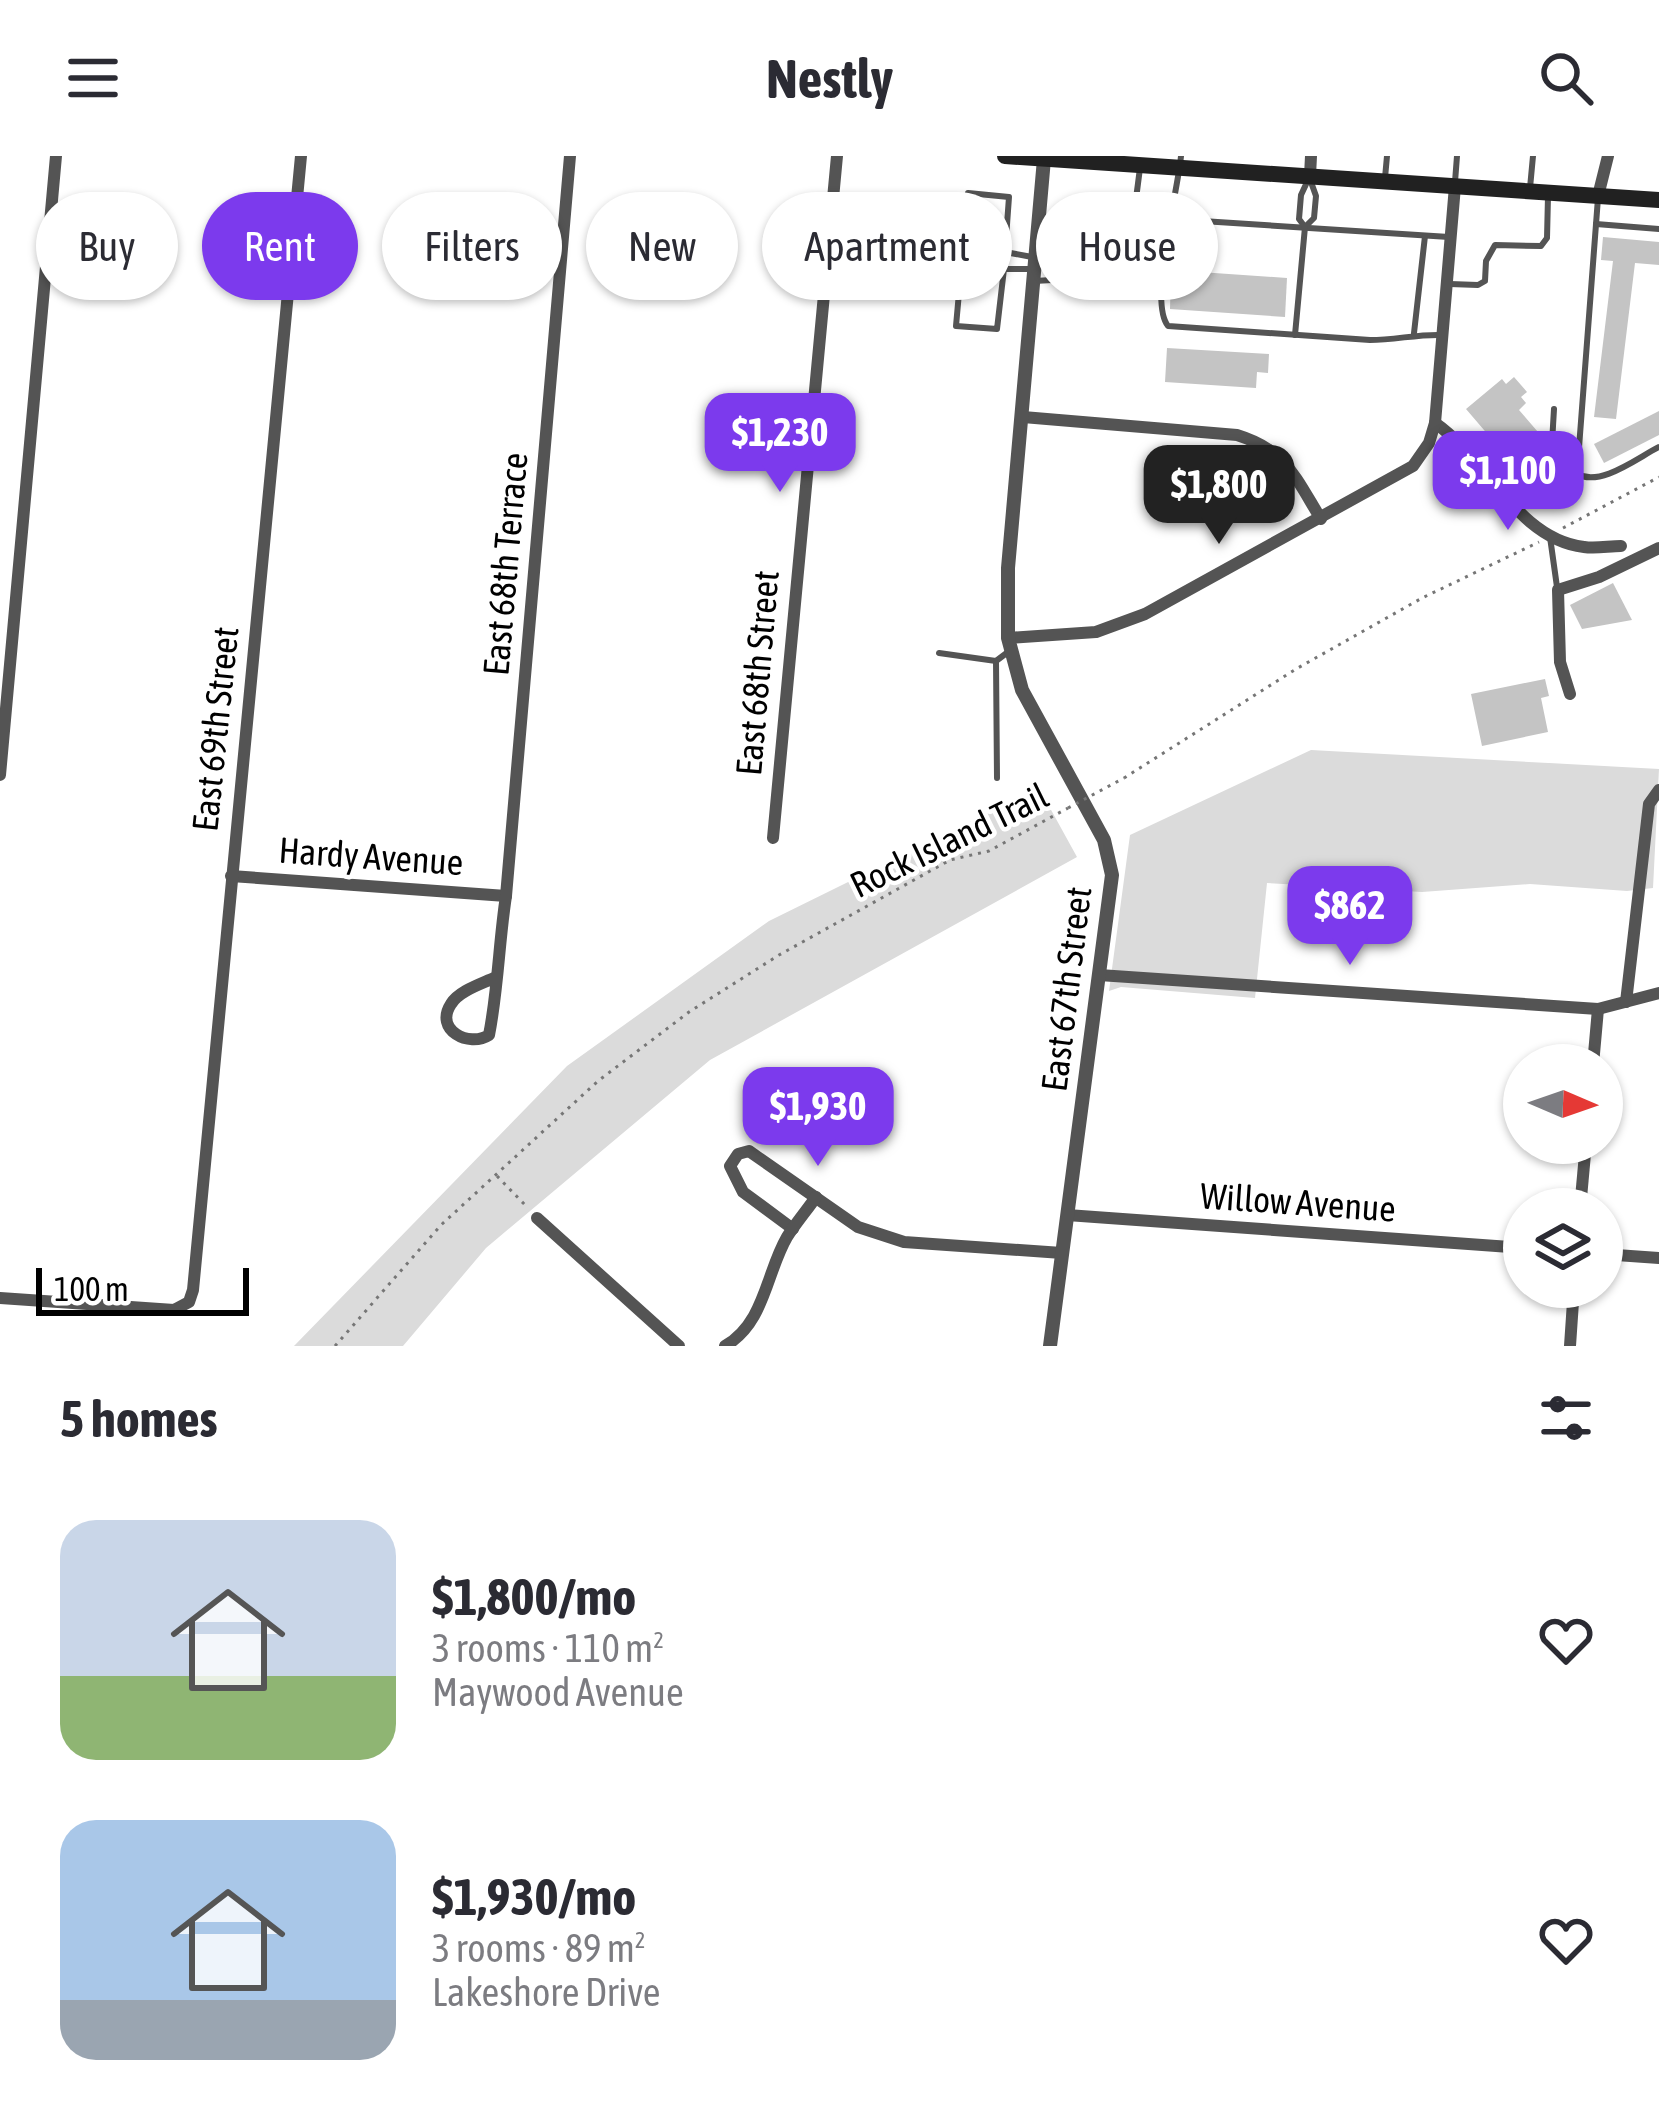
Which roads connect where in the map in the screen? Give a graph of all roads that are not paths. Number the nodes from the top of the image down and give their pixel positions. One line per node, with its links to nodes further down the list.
1 (56, 156): 49 (street)
2 (301, 156): 53 (street, East 69th Street)
3 (571, 156): 54 (street, East 68th Terrace)
4 (837, 156): 52 (street, East 68th Street)
5 (1005, 156): 11 (main road)
6 (1311, 156): 15 (street)
7 (1387, 156): 16 (lane)
8 (1457, 156): 17 (lane)
9 (1533, 156): 20 (lane)
10 (1608, 156): 21 (street)
11 (1044, 157): 14 (main road); 29 (street, East 67th Street)
12 (1180, 162): 13 (main road); 14 (main road); 19 (lane)
13 (1221, 163): 15 (main road)
14 (1141, 165): 18 (lane)
15 (1310, 176): 16 (main road); 25 (lane); 25 (lane)
16 (1385, 182): 17 (main road)
17 (1455, 186): 20 (main road); 28 (street)
18 (1136, 192)
19 (1175, 192)
20 (1539, 192): 21 (main road); 30 (lane)
21 (1598, 196): 22 (main road); 24 (lane)
22 (1659, 200)
23 (1218, 222): 25 (lane)
24 (1596, 224): 26 (lane); 38 (lane)
25 (1304, 227): 27 (lane); 33 (lane)
26 (1659, 230)
27 (1425, 236): 28 (lane); 32 (lane)
28 (1450, 237): 30 (street)
29 (1035, 269): 29 (lane); 36 (street, East 67th Street)
30 (1447, 284): 34 (street)
31 (1162, 300): 33 (lane)
32 (1414, 334): 33 (lane); 34 (lane)
33 (1294, 335)
34 (1442, 335): 37 (street)
35 (1554, 409): 39 (lane)
36 (1023, 417): 40 (street); 45 (street, East 67th Street)
37 (1435, 423): 39 (street); 40 (street)
38 (1659, 446)
39 (1501, 489): 41 (street)
40 (1321, 518): 45 (street)
41 (1550, 537): 42 (street); 44 (lane)
42 (1622, 546)
43 (1659, 548): 44 (street)
44 (1558, 590): 48 (street)
45 (1010, 644): 47 (lane); 55 (street, East 67th Street)
46 (939, 653): 47 (lane)
47 (996, 661): 50 (lane)
48 (1570, 694)
49 (0, 775)
50 (997, 778)
51 (1659, 790): 58 (street)
52 (773, 838)
53 (231, 876): 54 (street, Hardy Avenue); 69 (street, East 69th Street)
54 (506, 896): 56 (street, East 68th Terrace)
55 (1099, 975): 59 (street); 62 (street, East 67th Street)
56 (494, 977): 56 (street, East 68th Terrace)
57 (1659, 993): 58 (street)
58 (1626, 1002): 59 (street)
59 (1598, 1009): 60 (street)
60 (1595, 1044)
61 (816, 1197): 64 (street); 64 (street); 66 (street)
62 (1067, 1215): 65 (street, Willow Avenue); 66 (street, East 67th Street)
63 (538, 1218): 71 (street)
64 (793, 1229): 72 (street)
65 (1503, 1246)
66 (1062, 1253): 73 (street, East 67th Street)
67 (1623, 1255): 68 (street)
68 (1659, 1258)
69 (0, 1298)
70 (1573, 1308): 74 (street)
71 (679, 1346)
72 (725, 1346)
73 (1050, 1346)
74 (1570, 1346)

